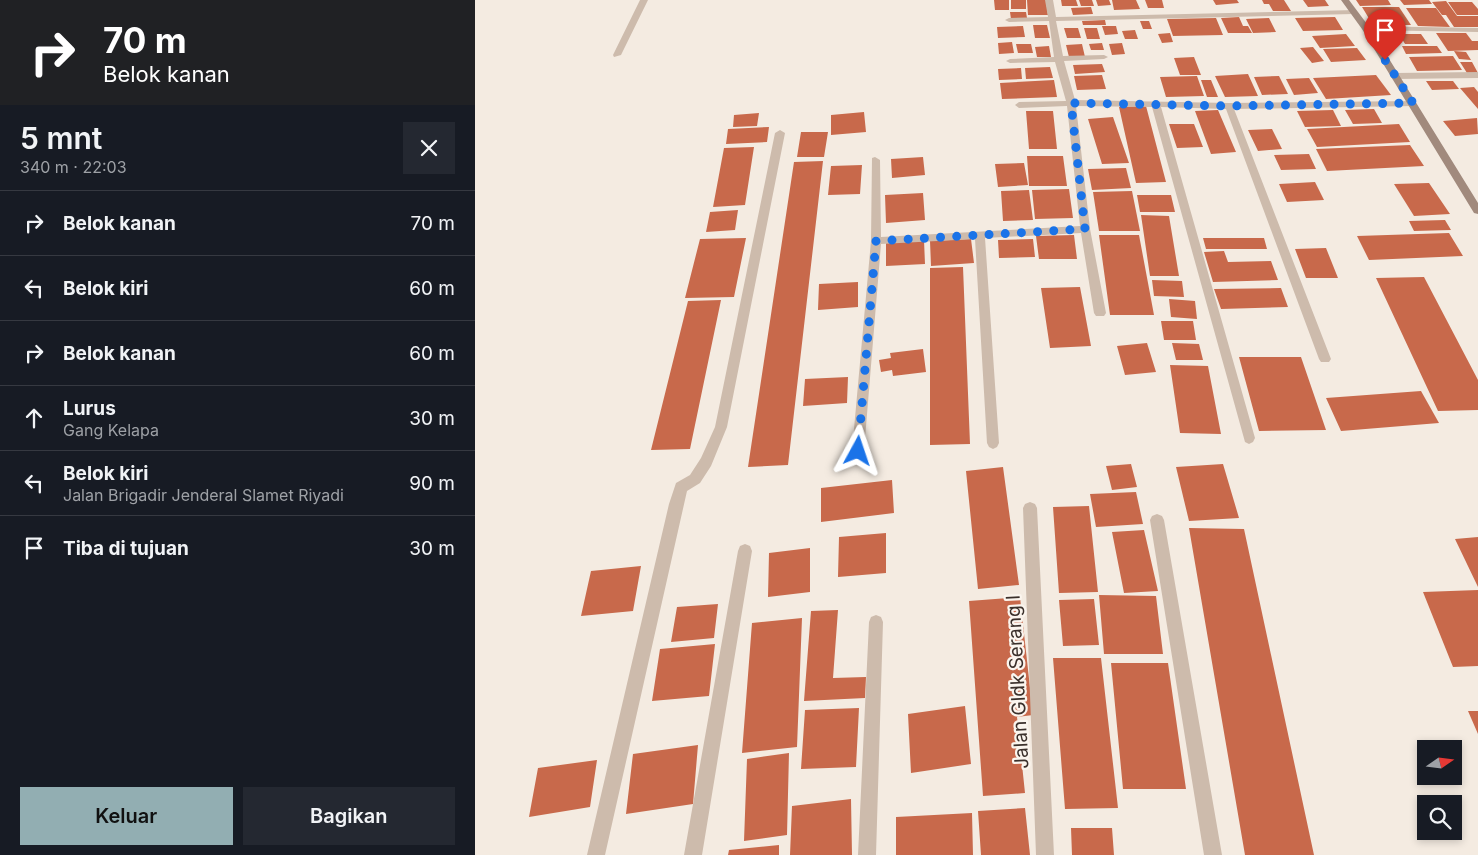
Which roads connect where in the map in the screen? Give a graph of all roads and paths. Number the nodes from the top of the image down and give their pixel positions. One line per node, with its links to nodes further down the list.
1 (644, 0): 9 (street)
2 (1049, 0): 5 (street)
3 (1345, 0): 4 (main road)
4 (1353, 12): 5 (street); 7 (main road)
5 (1051, 18): 6 (street); 11 (street)
6 (1009, 20)
7 (1366, 28): 8 (street); 14 (main road)
8 (1478, 30)
9 (617, 55)
10 (1103, 58): 11 (street)
11 (1059, 60): 12 (street); 15 (street)
12 (1010, 61)
13 (1478, 75): 14 (street)
14 (1395, 76): 16 (main road)
15 (1071, 103): 17 (street); 18 (street); 23 (street)
16 (1413, 103): 19 (street); 22 (main road)
17 (1156, 104): 19 (street); 28 (street)
18 (1019, 105)
19 (1229, 106): 27 (street)
20 (780, 133): 35 (street)
21 (875, 160): 25 (street)
22 (1478, 211)
23 (1085, 229): 24 (street); 26 (street)
24 (979, 236): 25 (street); 29 (street)
25 (876, 241): 30 (street)
26 (1099, 313)
27 (1325, 359)
28 (1249, 438)
29 (993, 443)
30 (858, 451)
31 (1029, 508): 38 (street, Jalan Gldk Serang I)
32 (1157, 520): 39 (street)
33 (745, 551): 36 (street)
34 (876, 622): 37 (street)
35 (595, 855)
36 (693, 855)
37 (867, 855)
38 (1045, 855)
39 (1213, 855)

